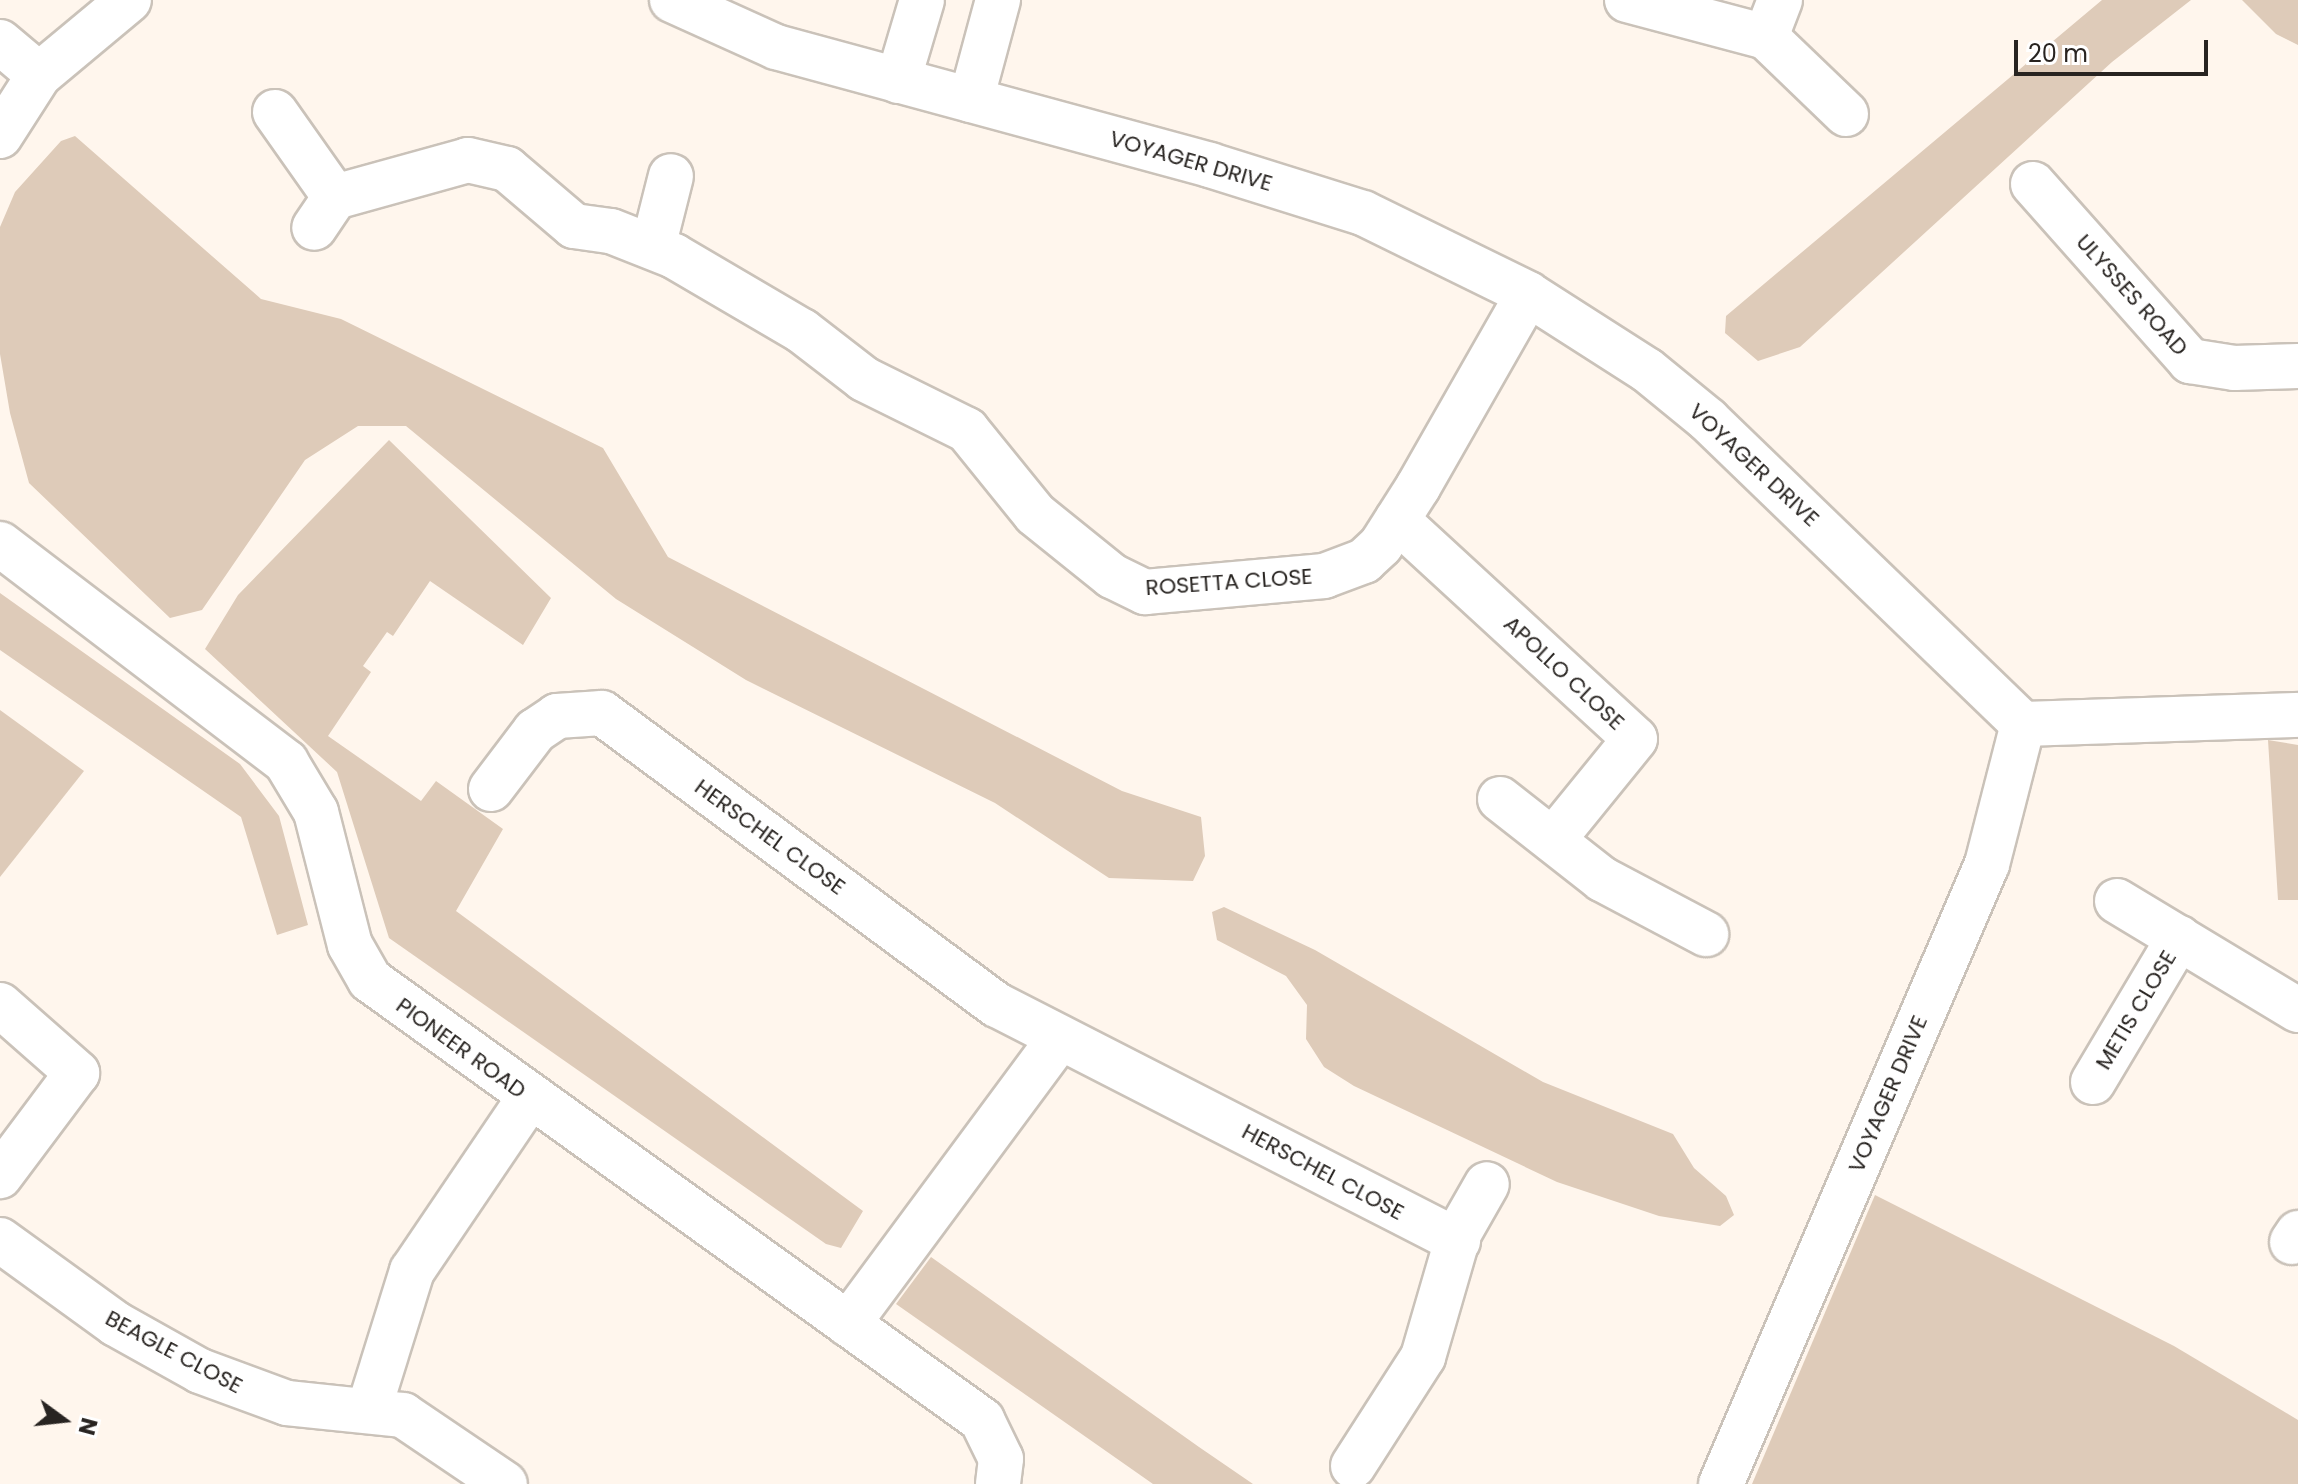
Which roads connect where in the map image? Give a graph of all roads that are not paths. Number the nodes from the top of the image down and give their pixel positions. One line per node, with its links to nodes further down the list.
1 (129, 0): 8 (street)
2 (672, 0): 9 (street, VOYAGER DRIVE)
3 (922, 0): 9 (street)
4 (998, 0): 10 (street)
5 (1627, 0): 6 (street)
6 (1773, 18): 12 (street)
7 (0, 42): 8 (street)
8 (39, 75): 13 (street)
9 (898, 81): 10 (street, VOYAGER DRIVE)
10 (971, 100): 17 (street, VOYAGER DRIVE)
11 (275, 112): 16 (street, ROSETTA CLOSE)
12 (1846, 114)
13 (0, 136)
14 (671, 176): 16 (street)
15 (2033, 184): 18 (street, ULYSSES ROAD)
16 (653, 247): 19 (street, ROSETTA CLOSE)
17 (1528, 294): 19 (street, ROSETTA CLOSE); 22 (street, VOYAGER DRIVE)
18 (2298, 366)
19 (1397, 520): 25 (street, APOLLO CLOSE)
20 (0, 544): 33 (street, PIONEER ROAD)
21 (2298, 715): 22 (street)
22 (2023, 724): 43 (street, VOYAGER DRIVE)
23 (491, 789): 31 (street, HERSCHEL CLOSE)
24 (1500, 799): 25 (street)
25 (1553, 840): 27 (street)
26 (2117, 901): 28 (street, METIS CLOSE)
27 (1706, 934)
28 (2179, 938): 30 (street, METIS CLOSE); 32 (street, METIS CLOSE)
29 (0, 1005): 34 (street)
30 (2298, 1010)
31 (1060, 1038): 37 (street, HERSCHEL CLOSE); 38 (street)
32 (2093, 1082)
33 (529, 1098): 38 (street, PIONEER ROAD); 39 (street)
34 (0, 1176)
35 (1487, 1184): 37 (street)
36 (0, 1240): 39 (street, BEAGLE CLOSE)
37 (1458, 1241): 40 (street)
38 (848, 1324): 42 (street, PIONEER ROAD)
39 (369, 1409): 41 (street, BEAGLE CLOSE)
40 (1353, 1466)
41 (505, 1484)
42 (998, 1484)
43 (1721, 1484)

